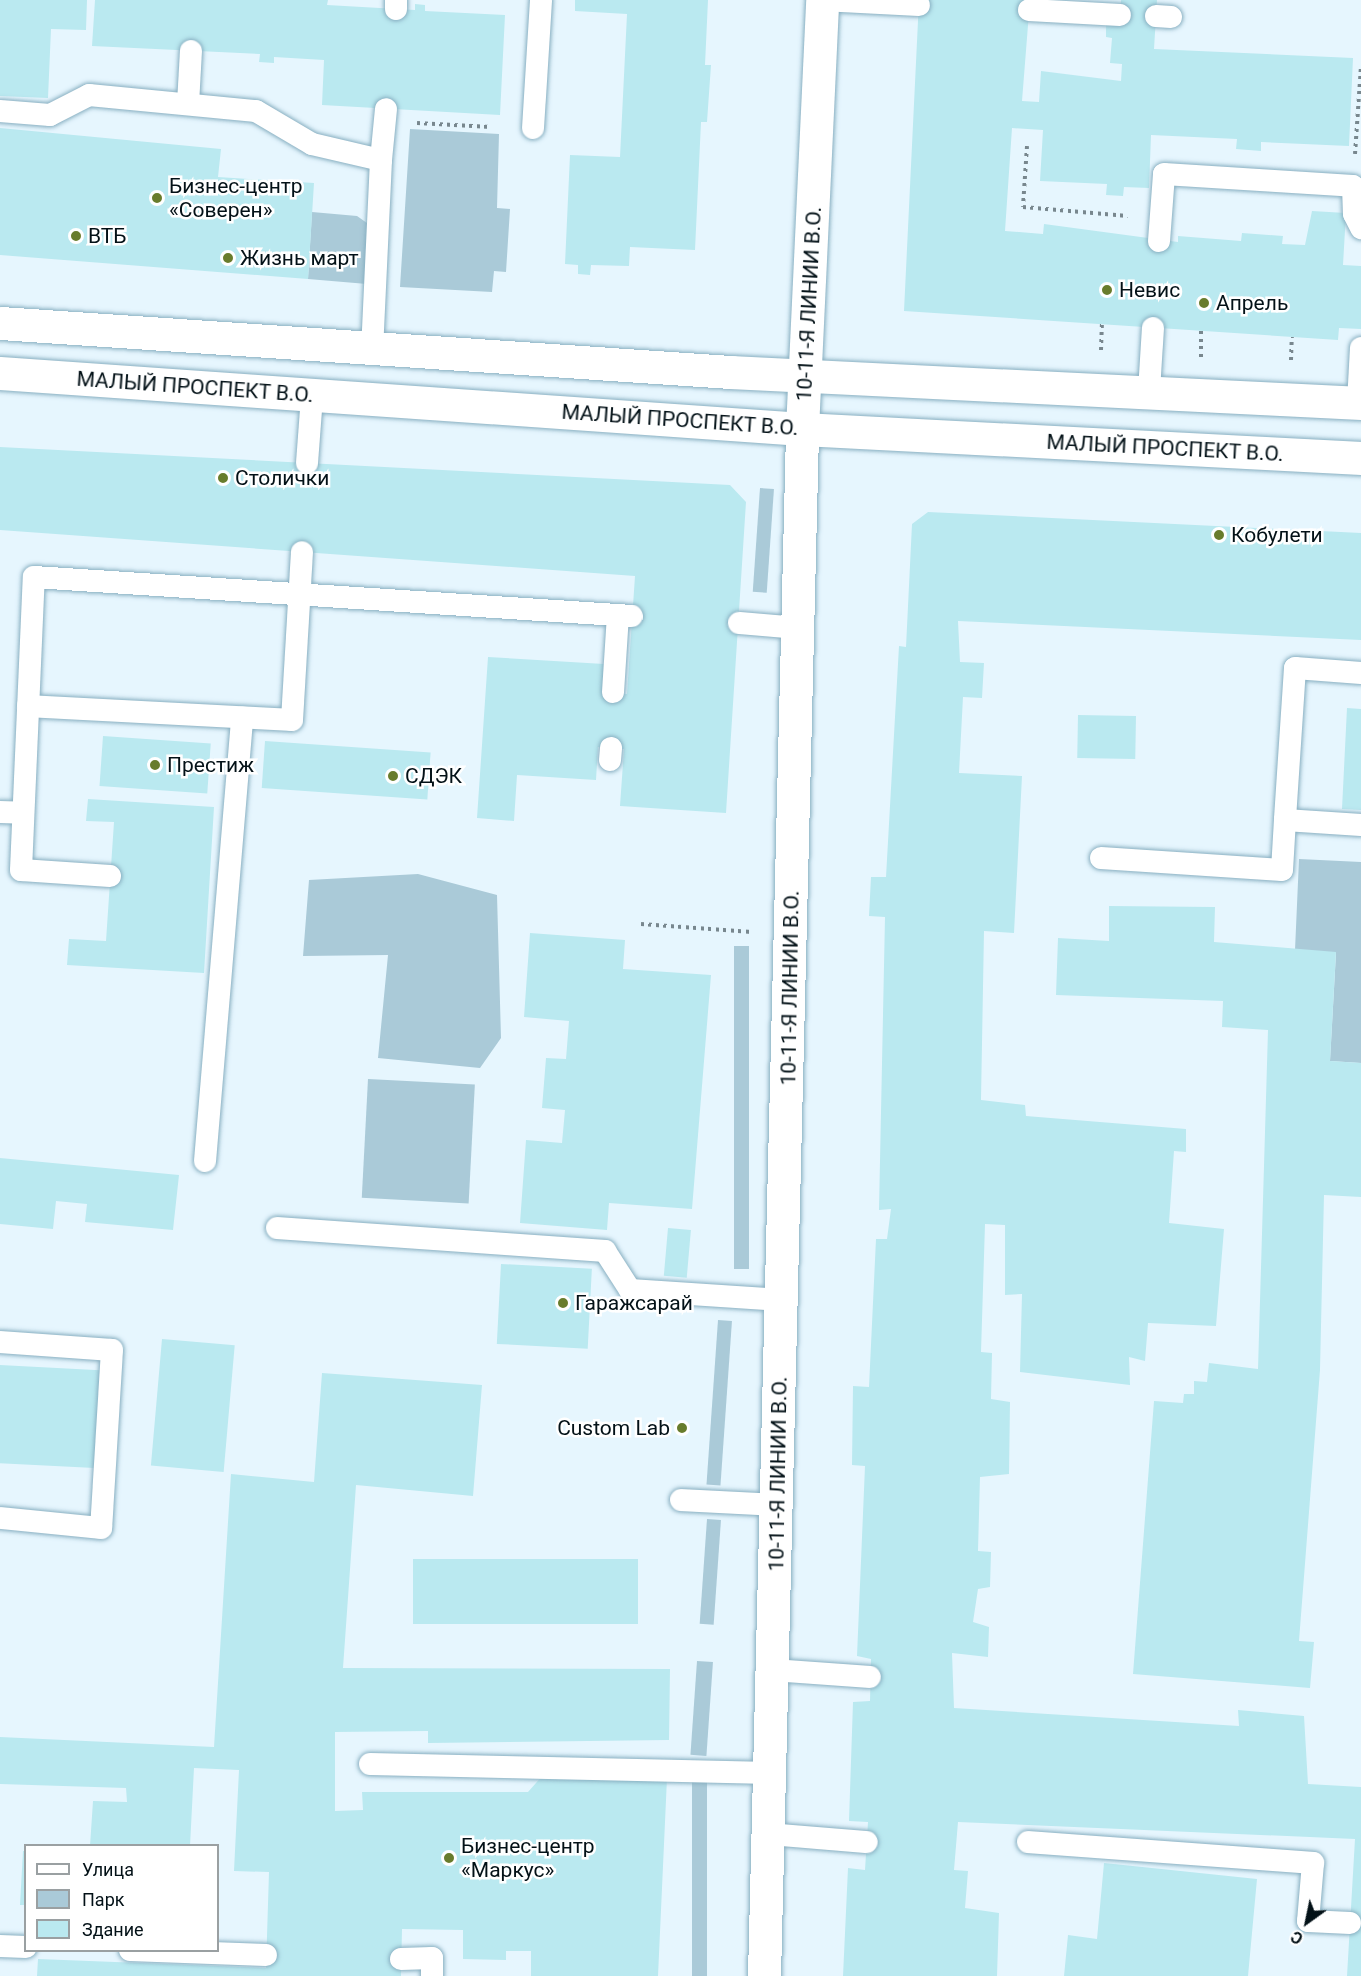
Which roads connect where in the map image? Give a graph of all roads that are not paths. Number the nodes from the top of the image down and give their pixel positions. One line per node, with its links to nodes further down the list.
1 (542, 0): 10 (lane)
2 (822, 0): 3 (lane); 19 (main road, 10-11-Я ЛИНИИ В.О.)
3 (919, 4)
4 (1029, 10): 5 (lane)
5 (1120, 15)
6 (191, 51): 7 (lane)
7 (188, 104): 8 (lane); 11 (lane)
8 (0, 111)
9 (386, 115): 11 (lane)
10 (533, 128)
11 (381, 160): 17 (lane)
12 (1361, 228): 13 (lane)
13 (1159, 241)
14 (0, 323): 17 (main road)
15 (1153, 328): 20 (lane)
16 (1361, 348): 22 (lane)
17 (372, 349): 19 (main road)
18 (0, 372): 21 (main road, МАЛЫЙ ПРОСПЕКТ В.О.)
19 (806, 376): 20 (main road); 23 (main road, 10-11-Я ЛИНИИ В.О.)
20 (1149, 391): 22 (main road)
21 (312, 396): 23 (main road, МАЛЫЙ ПРОСПЕКТ В.О.); 25 (lane)
22 (1360, 403)
23 (802, 429): 24 (main road, МАЛЫЙ ПРОСПЕКТ В.О.); 29 (main road, 10-11-Я ЛИНИИ В.О.)
24 (1361, 458)
25 (307, 463)
26 (302, 552): 27 (lane)
27 (299, 595): 31 (lane); 32 (lane); 33 (lane)
28 (739, 623): 29 (lane)
29 (799, 628): 42 (main road, 10-11-Я ЛИНИИ В.О.)
30 (1361, 673): 36 (lane)
31 (614, 693)
32 (28, 706): 33 (lane); 35 (lane)
33 (242, 718): 40 (lane)
34 (0, 812): 35 (lane)
35 (23, 813): 39 (lane)
36 (1285, 820): 37 (lane); 38 (lane)
37 (1361, 825)
38 (1101, 858)
39 (110, 876)
40 (205, 1161)
41 (278, 1228): 42 (lane)
42 (782, 1300): 45 (main road, 10-11-Я ЛИНИИ В.О.)
43 (0, 1342): 46 (lane)
44 (681, 1500): 45 (lane)
45 (777, 1504): 47 (main road, 10-11-Я ЛИНИИ В.О.)
46 (0, 1518)
47 (773, 1670): 48 (lane); 50 (main road, 10-11-Я ЛИНИИ В.О.)
48 (870, 1677)
49 (370, 1764): 50 (lane)
50 (771, 1773): 51 (main road, 10-11-Я ЛИНИИ В.О.)
51 (769, 1834): 52 (lane); 61 (main road, 10-11-Я ЛИНИИ В.О.)
52 (867, 1842)
53 (1028, 1842): 54 (lane)
54 (1350, 1923)
55 (0, 1946): 56 (lane)
56 (24, 1947)
57 (184, 1952): 58 (lane)
58 (266, 1955)
59 (401, 1959): 60 (lane)
60 (432, 1976)
61 (764, 1976)

